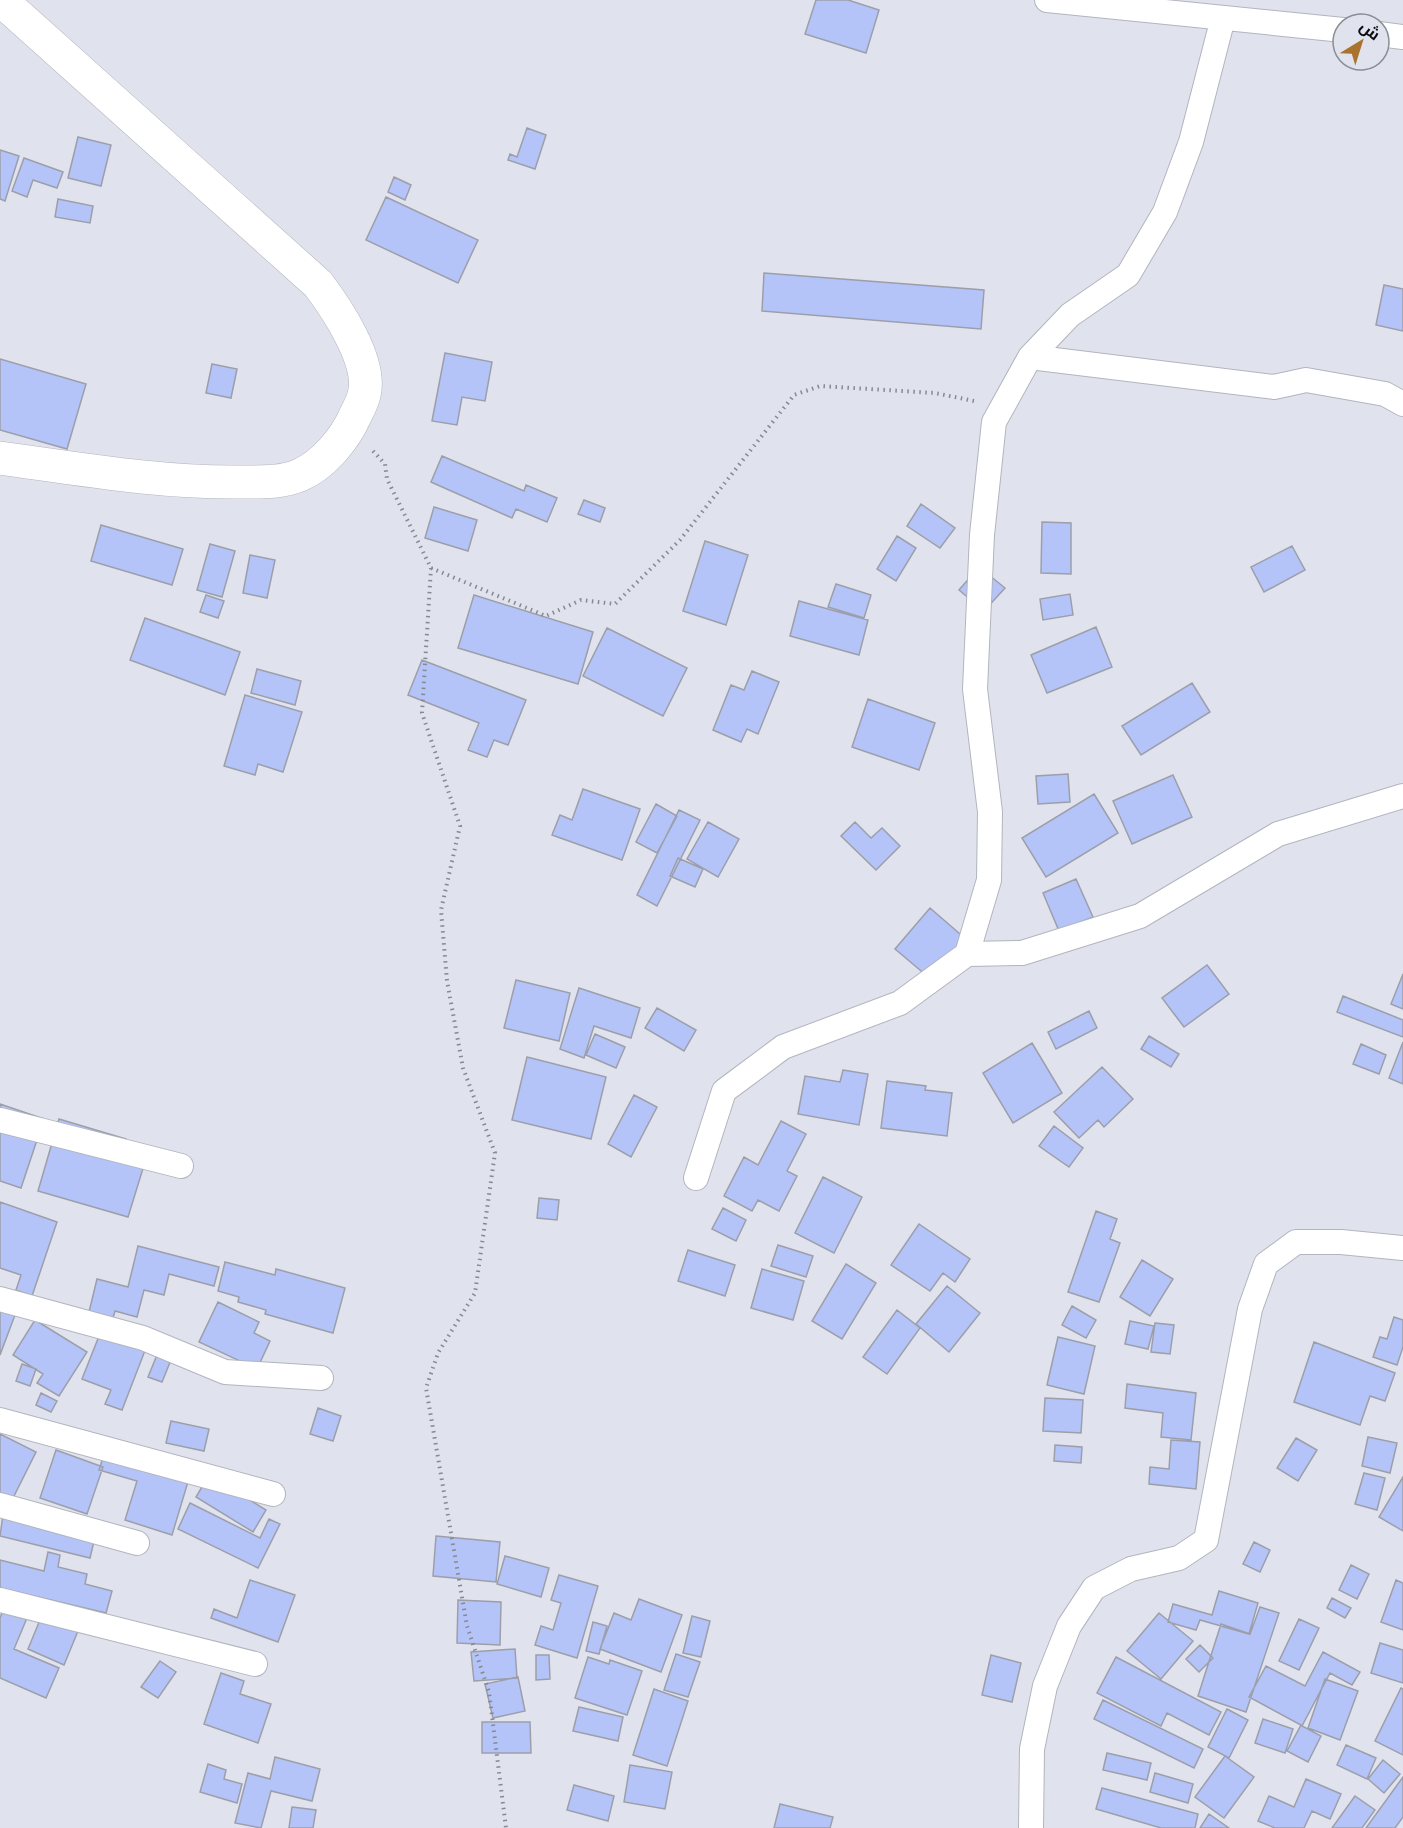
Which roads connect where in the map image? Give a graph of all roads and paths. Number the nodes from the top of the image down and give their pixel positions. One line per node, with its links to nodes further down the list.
1 (1, 0): 8 (main road)
2 (1047, 0): 3 (street)
3 (1223, 18): 4 (street); 5 (street)
4 (1331, 29)
5 (1030, 357): 7 (street); 12 (street)
6 (982, 395): 10 (path)
7 (1403, 404)
8 (348, 434): 9 (main road); 10 (path)
9 (0, 458)
10 (431, 568): 25 (path)
11 (1403, 796): 12 (street)
12 (967, 954): 15 (street)
13 (0, 1120): 14 (street)
14 (181, 1166)
15 (696, 1178)
16 (1403, 1248): 26 (street)
17 (0, 1299): 18 (street)
18 (321, 1378)
19 (0, 1420): 20 (street)
20 (273, 1494)
21 (0, 1505): 22 (street)
22 (137, 1543)
23 (0, 1600): 24 (street)
24 (255, 1664)
25 (506, 1828)
26 (1030, 1828)

